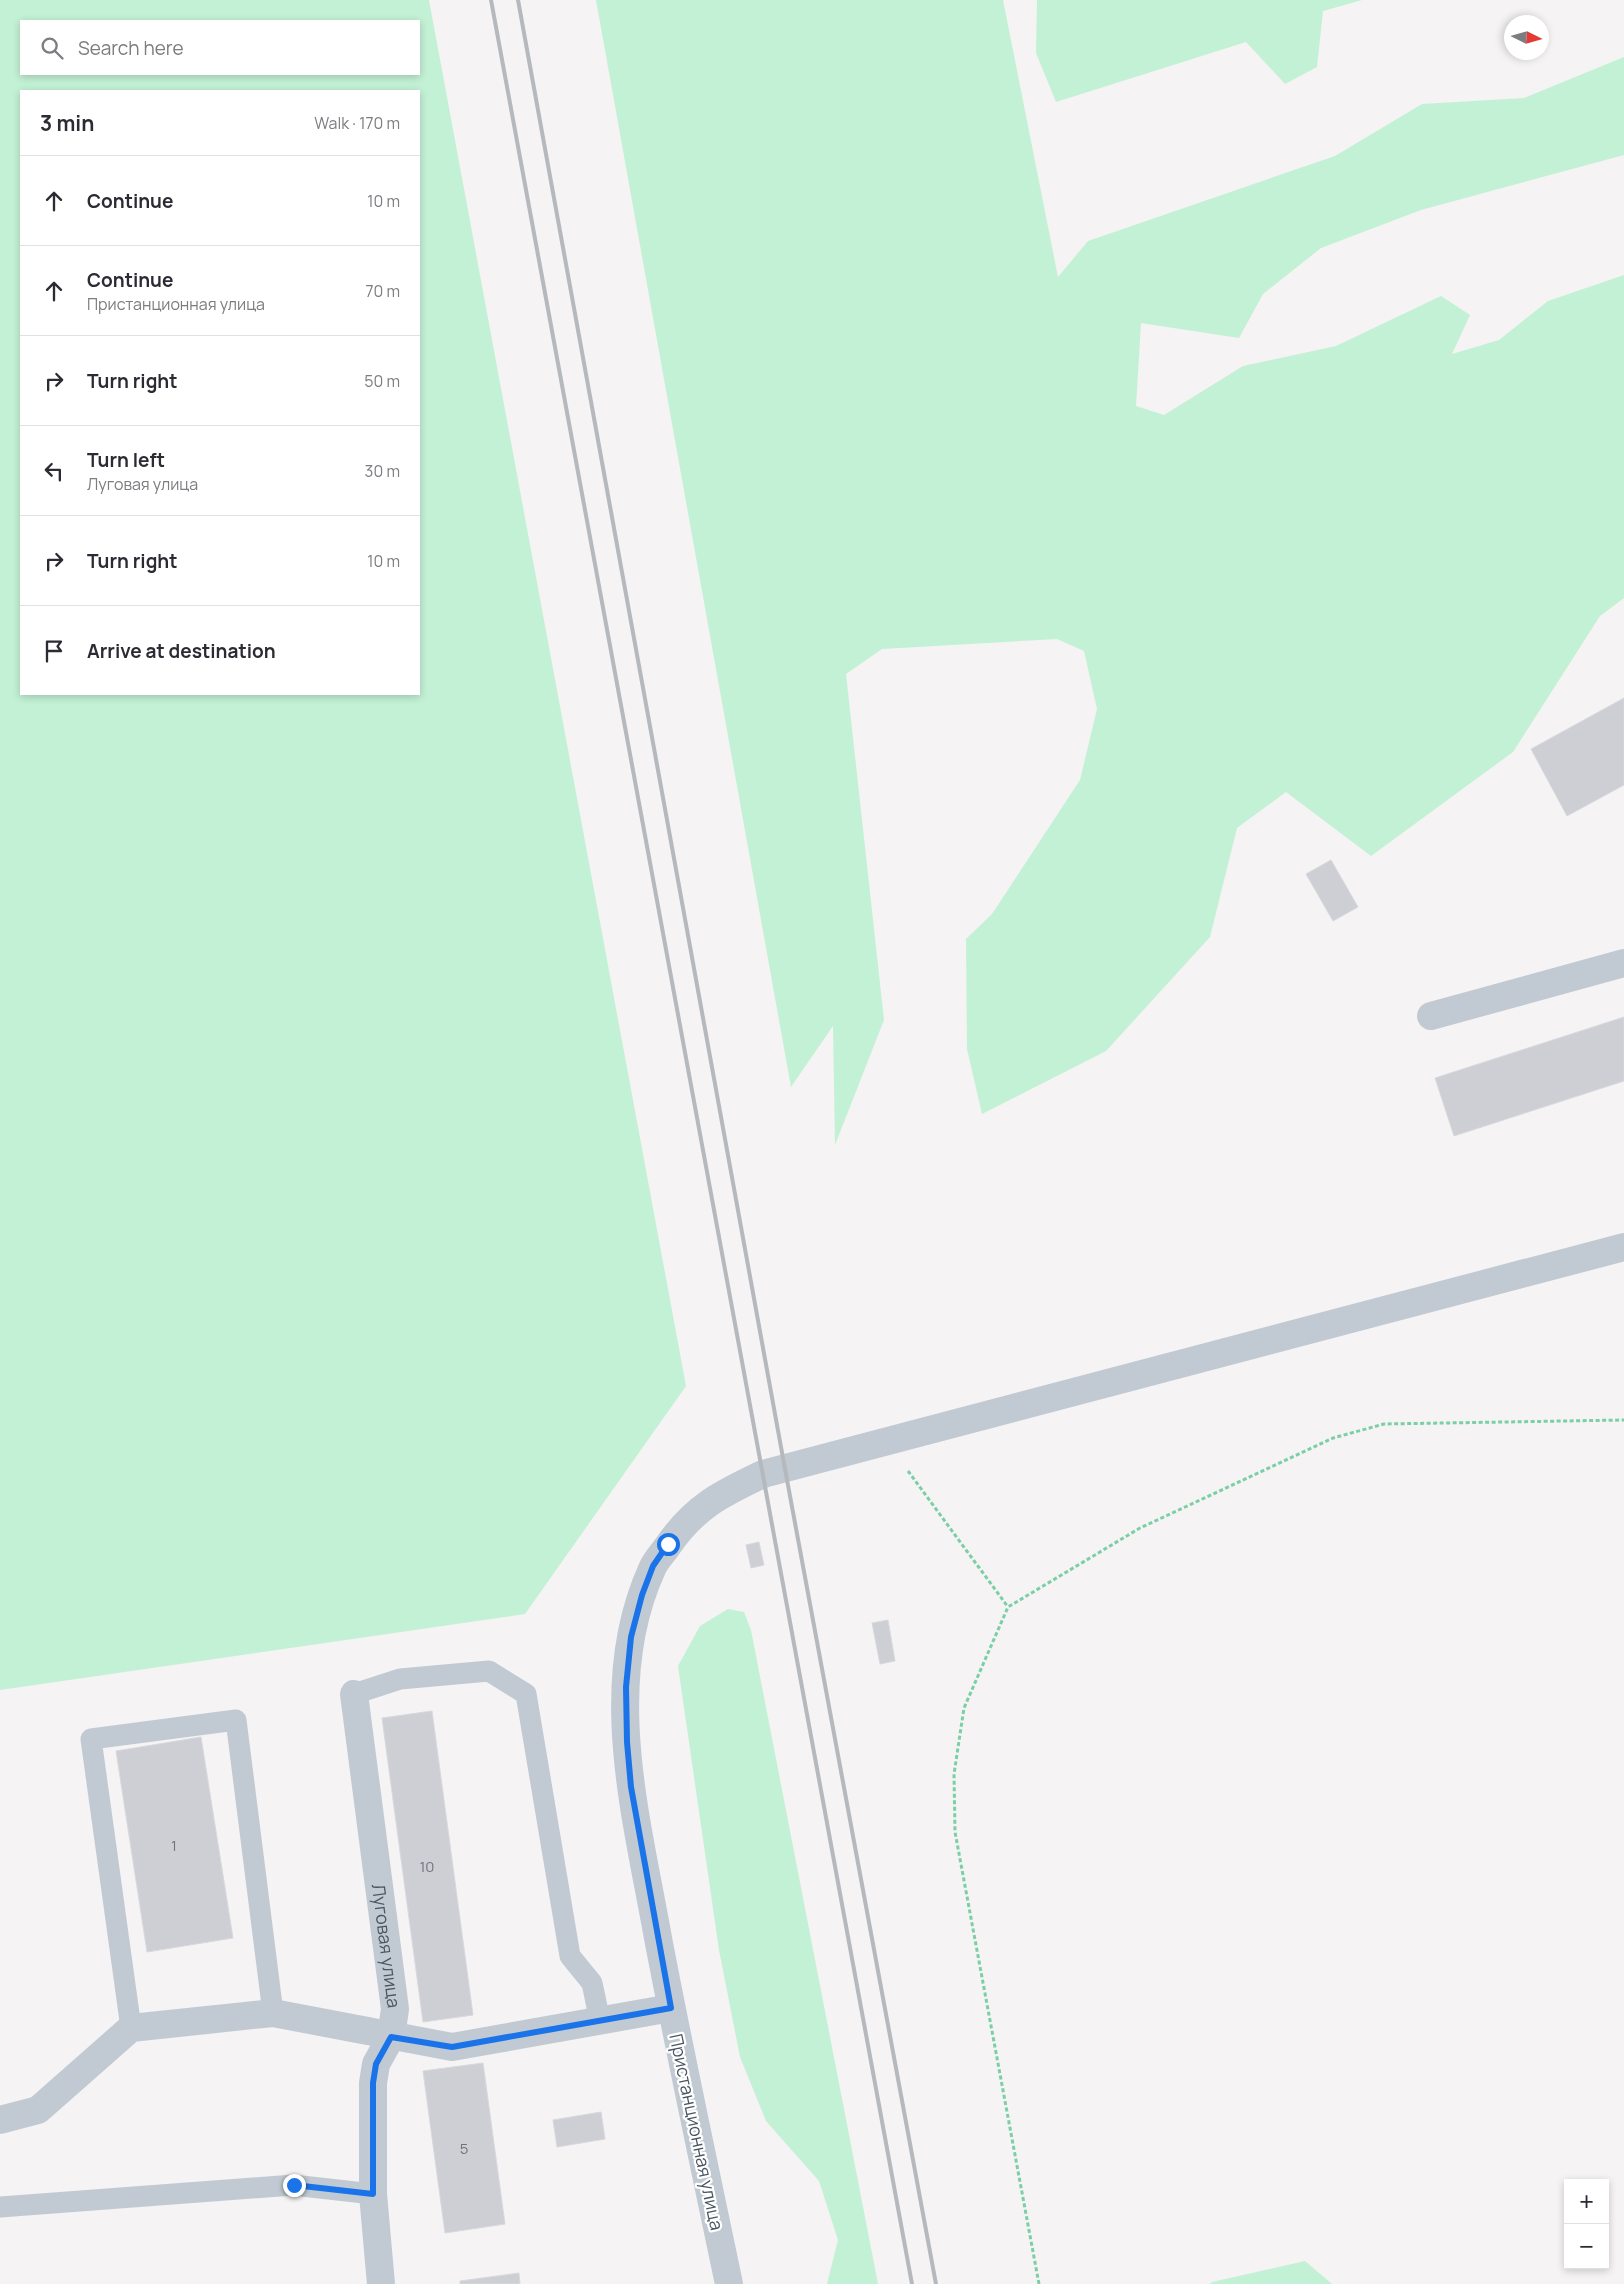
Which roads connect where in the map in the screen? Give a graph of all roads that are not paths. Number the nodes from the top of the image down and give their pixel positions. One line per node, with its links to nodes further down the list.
1 (1624, 964): 2 (street)
2 (1431, 1016)
3 (1624, 1247): 5 (street, Пристанционная улица)
4 (354, 1694): 7 (lane); 9 (street, Луговая улица)
5 (671, 2008): 7 (street); 14 (street, Пристанционная улица)
6 (273, 2013): 8 (street); 8 (lane); 9 (street)
7 (600, 2021): 9 (street)
8 (130, 2028): 10 (street)
9 (391, 2037): 11 (street, Луговая улица)
10 (0, 2120)
11 (373, 2194): 12 (lane); 13 (street, Луговая улица)
12 (0, 2207)
13 (381, 2284)
14 (729, 2284)

